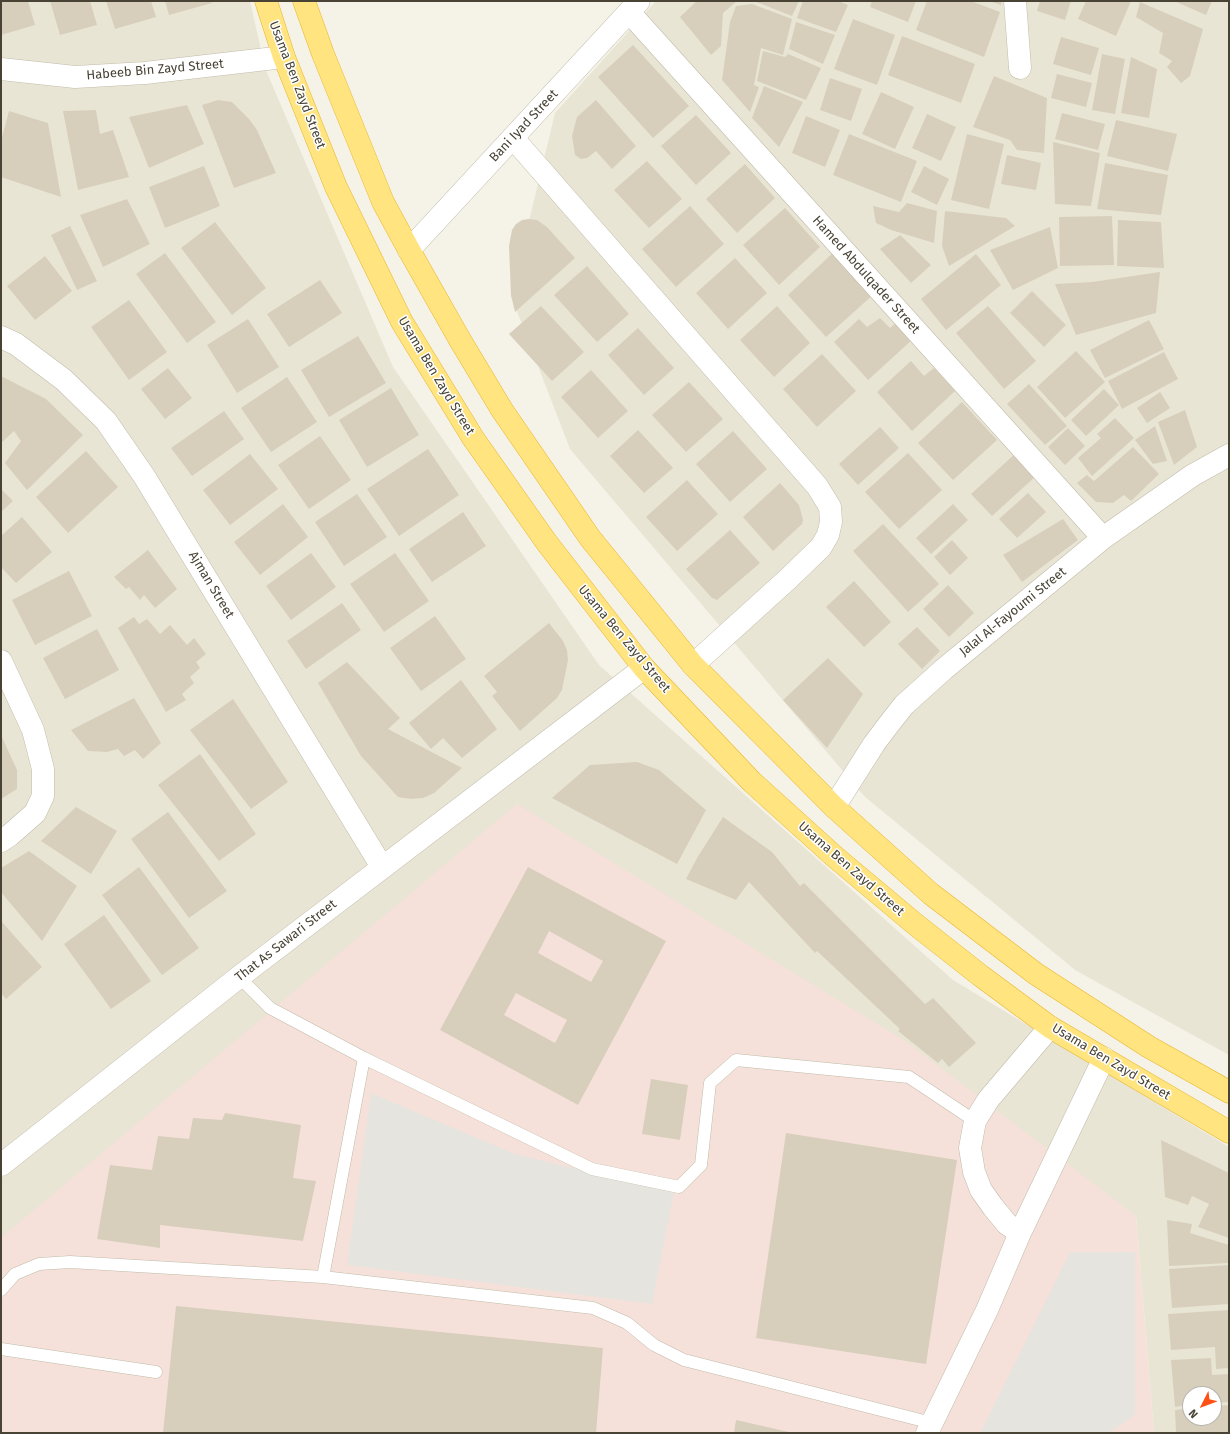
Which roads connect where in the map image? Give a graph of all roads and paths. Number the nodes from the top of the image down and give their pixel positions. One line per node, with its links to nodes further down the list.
1 (266, 1): 5 (highway, Usama Ben Zayd Street)
2 (304, 1): 9 (highway)
3 (1015, 1): 6 (street)
4 (634, 6): 8 (street, Bani Iyad Street); 12 (street, Hamed Abdulqader Street)
5 (284, 57): 7 (street, Habeeb Bin Zayd Street); 15 (highway, Usama Ben Zayd Street)
6 (1020, 68)
7 (1, 69)
8 (513, 138): 9 (street, Bani Iyad Street); 14 (street)
9 (409, 250): 14 (highway)
10 (1, 337): 18 (street, Ajman Street)
11 (1229, 454): 12 (street, Jalal Al-Fayoumi Street)
12 (1103, 538): 16 (street, Jalal Al-Fayoumi Street)
13 (1, 661): 17 (street)
14 (693, 664): 16 (highway)
15 (644, 668): 18 (street, That As Sawari Street); 20 (highway, Usama Ben Zayd Street)
16 (834, 807): 23 (highway)
17 (1, 841)
18 (382, 867): 19 (street, That As Sawari Street)
19 (239, 977): 21 (lane); 26 (street, That As Sawari Street)
20 (1050, 1027): 22 (highway, Usama Ben Zayd Street); 24 (street)
21 (364, 1058): 24 (lane); 28 (lane)
22 (1104, 1058): 25 (highway, Usama Ben Zayd Street); 27 (street)
23 (1229, 1092)
24 (975, 1121): 27 (street)
25 (1229, 1132)
26 (1, 1165)
27 (1020, 1234): 32 (street)
28 (323, 1277): 29 (lane); 32 (lane)
29 (1, 1290)
30 (1, 1349): 31 (lane)
31 (156, 1372)
32 (930, 1428)

